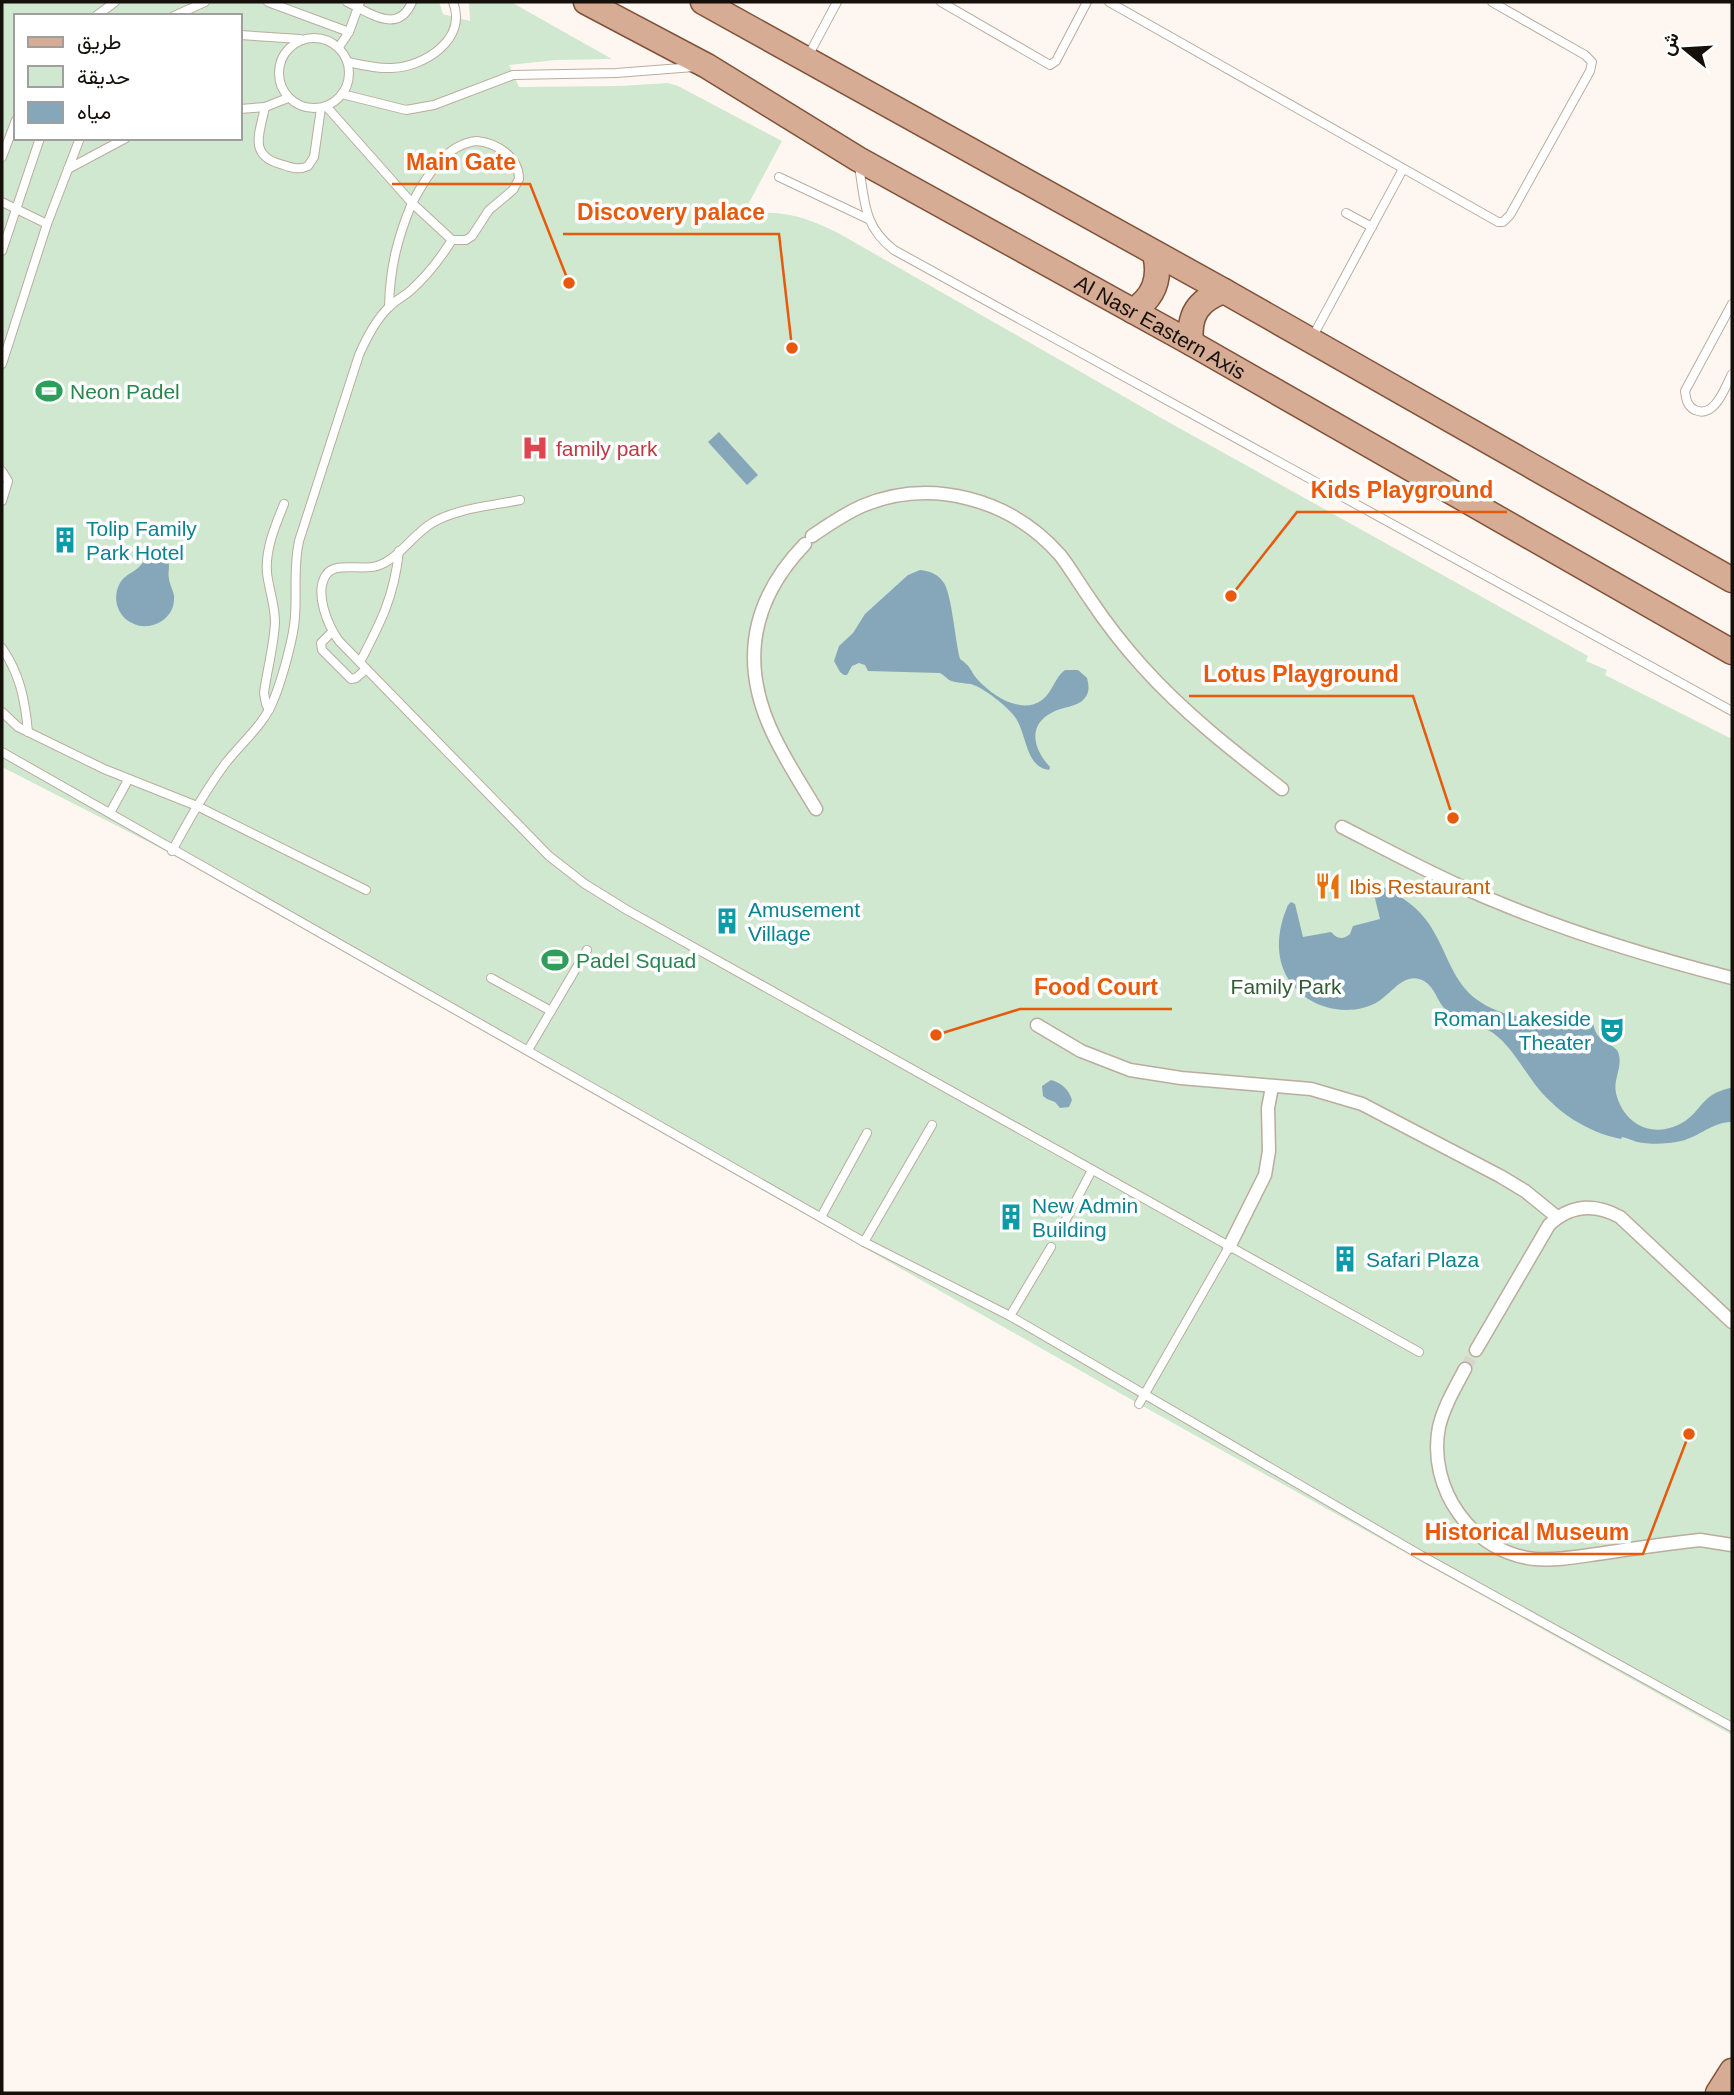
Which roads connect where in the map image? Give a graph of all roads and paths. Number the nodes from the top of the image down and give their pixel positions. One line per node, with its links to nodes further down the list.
1 (115, 2): 15 (lane)
2 (205, 2): 16 (lane)
3 (268, 2): 17 (lane)
4 (347, 2): 14 (lane)
5 (412, 2): 14 (lane)
6 (453, 2): 22 (lane)
7 (586, 2): 23 (main road, Al Nasr Eastern Axis)
8 (703, 2): 21 (main road)
9 (837, 2): 21 (lane)
10 (941, 2): 11 (lane)
11 (1087, 2)
12 (1109, 2): 36 (lane)
13 (1492, 2): 36 (lane)
14 (359, 4): 17 (lane)
15 (99, 14)
16 (178, 14)
17 (349, 32): 20 (lane)
18 (242, 35): 19 (lane)
19 (301, 39): 20 (lane); 25 (lane)
20 (339, 47): 22 (lane)
21 (806, 60): 47 (main road)
22 (348, 62): 24 (lane)
23 (707, 66): 24 (lane); 34 (main road, Al Nasr Eastern Axis)
24 (342, 94): 27 (lane)
25 (288, 98): 26 (lane); 27 (lane)
26 (265, 107): 27 (lane); 28 (lane)
27 (324, 107): 39 (lane)
28 (242, 108)
29 (14, 125): 33 (lane)
30 (39, 140): 40 (lane)
31 (79, 140): 35 (lane)
32 (122, 140): 35 (lane)
33 (2, 157)
34 (858, 159): 42 (lane); 51 (main road, Al Nasr Eastern Axis)
35 (68, 169): 43 (lane)
36 (1403, 169): 44 (lane)
37 (779, 177): 42 (lane)
38 (2, 202): 40 (lane)
39 (412, 202): 45 (lane); 45 (lane); 50 (lane)
40 (16, 209): 43 (lane); 46 (lane)
41 (1346, 213): 44 (lane)
42 (868, 219): 67 (lane)
43 (47, 224): 54 (lane)
44 (1372, 227): 52 (lane)
45 (452, 240): 50 (lane)
46 (2, 251)
47 (1156, 254): 48 (main road); 51 (main road)
48 (1224, 291): 52 (main road); 53 (main road)
49 (1732, 304): 55 (lane)
50 (388, 307): 66 (lane)
51 (1133, 311): 53 (main road, Al Nasr Eastern Axis)
52 (1310, 341): 61 (main road)
53 (1191, 343): 64 (main road, Al Nasr Eastern Axis)
54 (2, 364)
55 (1732, 374)
56 (2, 471): 58 (lane)
57 (520, 500): 60 (lane)
58 (2, 501)
59 (284, 505): 66 (lane)
60 (399, 551): 62 (lane); 65 (lane)
61 (1732, 580)
62 (332, 632): 65 (lane); 65 (lane)
63 (2, 648): 69 (lane)
64 (1732, 652)
65 (363, 666): 88 (lane)
66 (269, 710): 73 (lane)
67 (1732, 711)
68 (2, 712): 69 (lane)
69 (28, 732): 71 (lane)
70 (2, 752): 75 (lane)
71 (128, 780): 73 (lane); 75 (lane)
72 (1282, 789): 74 (street)
73 (197, 806): 77 (lane); 78 (lane)
74 (816, 809)
75 (110, 813): 77 (lane)
76 (1342, 827): 81 (street)
77 (172, 851): 84 (lane)
78 (366, 890)
79 (587, 950): 82 (lane)
80 (491, 978): 82 (lane)
81 (1732, 978)
82 (551, 1011): 84 (lane)
83 (1037, 1025): 85 (street)
84 (528, 1050): 89 (lane)
85 (1272, 1087): 90 (street); 94 (street)
86 (932, 1125): 92 (lane)
87 (867, 1133): 89 (lane)
88 (1092, 1170): 91 (lane); 94 (lane)
89 (821, 1217): 92 (lane)
90 (1557, 1217): 96 (street); 97 (street)
91 (1061, 1229)
92 (864, 1242): 95 (lane)
93 (1051, 1247): 95 (lane)
94 (1229, 1247): 98 (lane); 100 (lane)
95 (1010, 1316): 100 (lane)
96 (1732, 1322)
97 (1476, 1350)
98 (1419, 1352)
99 (1465, 1369): 102 (street)
100 (1145, 1393): 101 (lane); 103 (lane)
101 (1139, 1404)
102 (1732, 1545)
103 (1732, 1727)
104 (1732, 2071): 105 (main road)
105 (1718, 2093)

